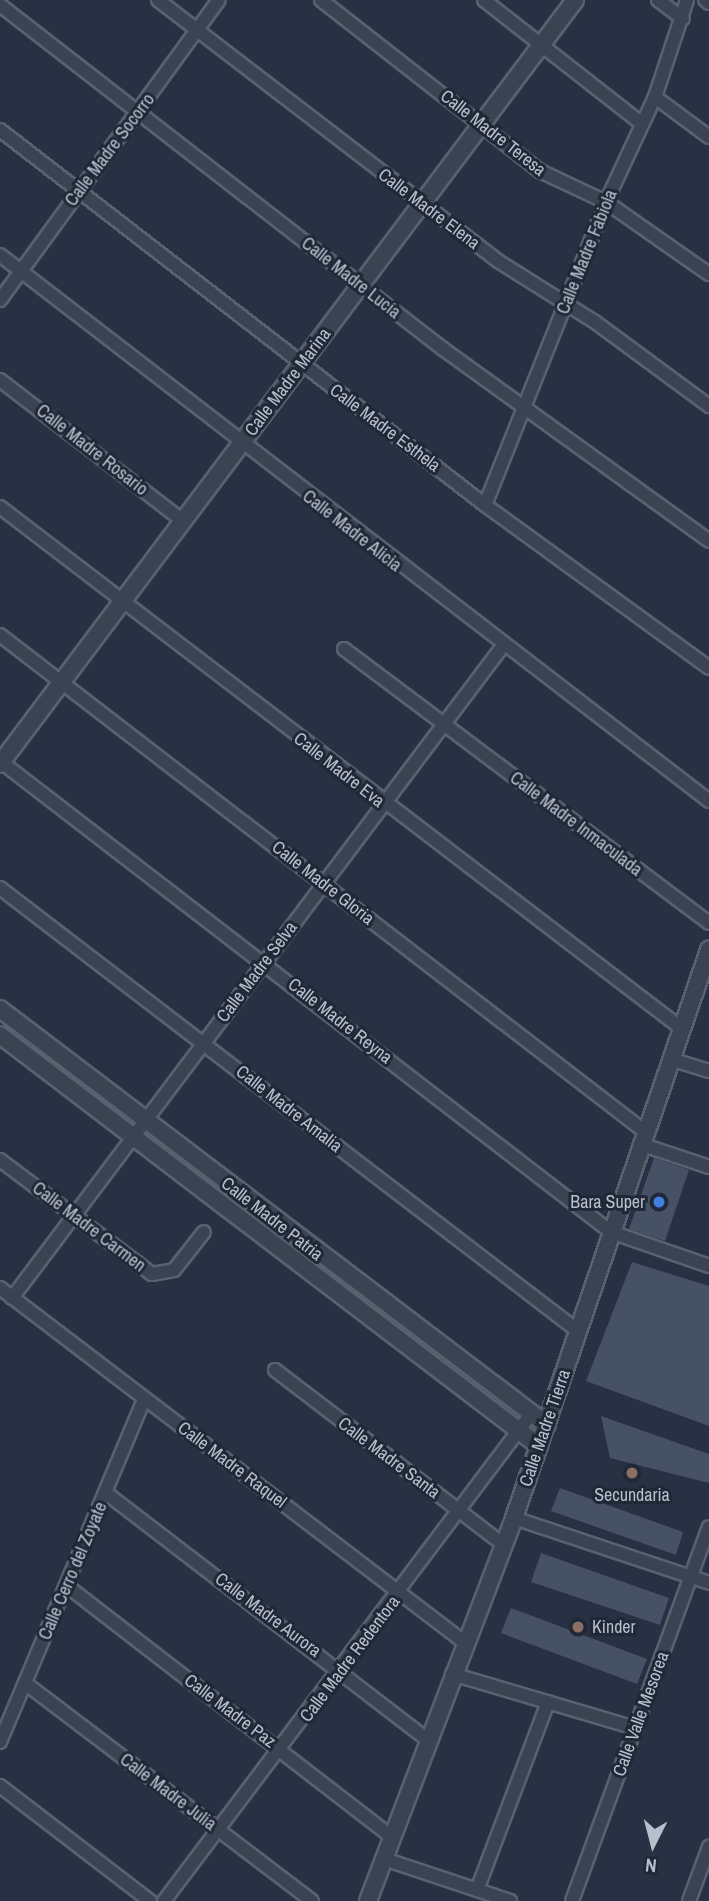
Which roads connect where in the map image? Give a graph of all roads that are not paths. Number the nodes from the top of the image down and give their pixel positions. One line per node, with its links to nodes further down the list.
1 (158, 0): 10 (street, Calle Madre Elena)
2 (219, 0): 10 (street, Calle Madre Socorro)
3 (321, 0): 15 (street, Calle Madre Teresa)
4 (484, 0): 11 (street)
5 (575, 0): 11 (street, Calle Madre Marina)
6 (658, 0): 9 (street)
7 (687, 0): 9 (street, Calle Madre Fabiola)
8 (0, 5): 13 (street, Calle Madre Lucía)
9 (683, 19): 12 (street, Calle Madre Fabiola)
10 (197, 30): 13 (street, Calle Madre Socorro); 20 (street, Calle Madre Elena)
11 (541, 44): 14 (street); 15 (street, Calle Madre Marina)
12 (654, 97): 14 (street, Calle Madre Fabiola); 17 (street)
13 (139, 114): 18 (street, Calle Madre Socorro); 24 (street, Calle Madre Lucía)
14 (641, 123): 19 (street, Calle Madre Fabiola)
15 (482, 125): 19 (street, Calle Madre Teresa); 20 (street, Calle Madre Marina)
16 (0, 131): 18 (street, Calle Madre Esthela)
17 (709, 137)
18 (79, 190): 22 (street, Calle Madre Socorro); 27 (street, Calle Madre Esthela)
19 (606, 202): 23 (street, Calle Madre Teresa); 26 (street, Calle Madre Fabiola)
20 (424, 206): 24 (street, Calle Madre Marina); 26 (street, Calle Madre Elena)
21 (0, 254): 22 (street, Calle Madre Alicia)
22 (22, 271): 25 (street, Calle Madre Socorro); 31 (street, Calle Madre Alicia)
23 (709, 274)
24 (362, 287): 27 (street, Calle Madre Marina); 29 (street, Calle Madre Lucía)
25 (0, 300)
26 (564, 308): 29 (street, Calle Madre Fabiola); 30 (street, Calle Madre Elena)
27 (301, 364): 31 (street, Calle Madre Marina); 32 (street, Calle Madre Esthela)
28 (0, 380): 34 (street, Calle Madre Rosario)
29 (526, 406): 32 (street, Calle Madre Fabiola); 35 (street, Calle Madre Lucía)
30 (709, 407)
31 (241, 444): 34 (street, Calle Madre Marina); 38 (street, Calle Madre Alicia)
32 (485, 505): 40 (street, Calle Madre Esthela)
33 (0, 507): 36 (street, Calle Madre Eva)
34 (183, 521): 36 (street, Calle Madre Marina)
35 (709, 541)
36 (123, 602): 41 (street, Calle Madre Marina); 45 (street, Calle Madre Eva)
37 (0, 635): 41 (street, Calle Madre Gloria)
38 (502, 648): 42 (street, Calle Madre Selva); 44 (street, Calle Madre Alicia)
39 (344, 649): 42 (street, Calle Madre Inmaculada)
40 (709, 668)
41 (62, 683): 43 (street, Calle Madre Marina); 46 (street, Calle Madre Gloria)
42 (443, 725): 45 (street, Calle Madre Selva); 48 (street, Calle Madre Inmaculada)
43 (1, 762): 50 (street, Calle Madre Reyna)
44 (709, 801)
45 (384, 805): 46 (street, Calle Madre Selva); 53 (street, Calle Madre Eva)
46 (324, 883): 50 (street, Calle Madre Selva); 60 (street, Calle Madre Gloria)
47 (0, 888): 55 (street, Calle Madre Amalia)
48 (709, 923)
49 (709, 950): 51 (street, Calle Madre Tierra)
50 (265, 962): 55 (street, Calle Madre Selva); 65 (street, Calle Madre Reyna)
51 (705, 972): 53 (street, Calle Madre Tierra)
52 (0, 1009): 58 (street, Calle Madre Patria)
53 (681, 1028): 56 (street, Calle Madre Tierra)
54 (0, 1035): 59 (street, Calle Madre Patria)
55 (203, 1043): 58 (street, Calle Madre Selva); 69 (street, Calle Madre Amalia)
56 (670, 1059): 57 (street); 60 (street, Calle Madre Tierra)
57 (709, 1072)
58 (146, 1121): 59 (street, Calle Madre Selva); 72 (street, Calle Madre Patria)
59 (133, 1136): 63 (street, Calle Madre Selva); 74 (street, Calle Madre Patria)
60 (642, 1138): 62 (street, Calle Madre Gloria); 65 (street, Calle Madre Tierra)
61 (0, 1160): 63 (street, Calle Madre Carmen)
62 (709, 1167)
63 (74, 1216): 64 (street, Calle Madre Carmen); 68 (street, Calle Madre Selva)
64 (204, 1231)
65 (611, 1232): 66 (street, Calle Madre Reyna); 69 (street, Calle Madre Tierra)
66 (709, 1266)
67 (0, 1288): 68 (street, Calle Madre Raquel)
68 (12, 1298): 71 (street, Calle Madre Raquel)
69 (578, 1331): 73 (street, Calle Madre Tierra)
70 (275, 1370): 77 (street, Calle Madre Santa)
71 (144, 1399): 76 (street, Calle Cerro del Zoyate); 84 (street, Calle Madre Raquel)
72 (531, 1414): 73 (street, Calle Madre Patria); 74 (street, Calle Madre Redentora)
73 (547, 1425): 75 (street, Calle Madre Tierra)
74 (519, 1430): 75 (street, Calle Madre Patria); 77 (street, Calle Madre Redentora)
75 (539, 1446): 78 (street, Calle Madre Tierra)
76 (106, 1493): 83 (street, Calle Cerro del Zoyate); 86 (street, Calle Madre Aurora)
77 (460, 1512): 80 (street, Calle Madre Santa); 84 (street, Calle Madre Redentora)
78 (514, 1518): 80 (street, Calle Madre Tierra); 81 (street)
79 (709, 1528): 81 (street, Calle Valle Mesorea)
80 (504, 1545): 85 (street, Calle Madre Tierra)
81 (690, 1576): 82 (street); 90 (street, Calle Valle Mesorea)
82 (709, 1583)
83 (67, 1586): 88 (street, Calle Cerro del Zoyate); 93 (street, Calle Madre Paz)
84 (400, 1592): 85 (street, Calle Madre Raquel); 86 (street, Calle Madre Redentora)
85 (464, 1642): 87 (street, Calle Madre Tierra)
86 (341, 1670): 91 (street, Calle Madre Aurora); 93 (street, Calle Madre Redentora)
87 (452, 1674): 89 (street); 91 (street, Calle Madre Tierra)
88 (25, 1683): 92 (street, Calle Cerro del Zoyate); 95 (street, Calle Madre Julia)
89 (548, 1702): 90 (street); 99 (street)
90 (636, 1728): 105 (street, Calle Valle Mesorea)
91 (428, 1740): 96 (street, Calle Madre Tierra)
92 (0, 1742)
93 (281, 1751): 95 (street, Calle Madre Redentora); 96 (street, Calle Madre Paz)
94 (0, 1786): 100 (street)
95 (219, 1831): 101 (street, Calle Madre Redentora); 102 (street, Calle Madre Julia)
96 (392, 1838): 98 (street, Calle Madre Tierra)
97 (709, 1847): 106 (street)
98 (384, 1859): 99 (street); 103 (street, Calle Madre Tierra)
99 (477, 1890): 104 (street)
100 (150, 1901)
101 (164, 1901)
102 (312, 1901)
103 (368, 1901)
104 (510, 1901)
105 (572, 1901)
106 (689, 1901)

